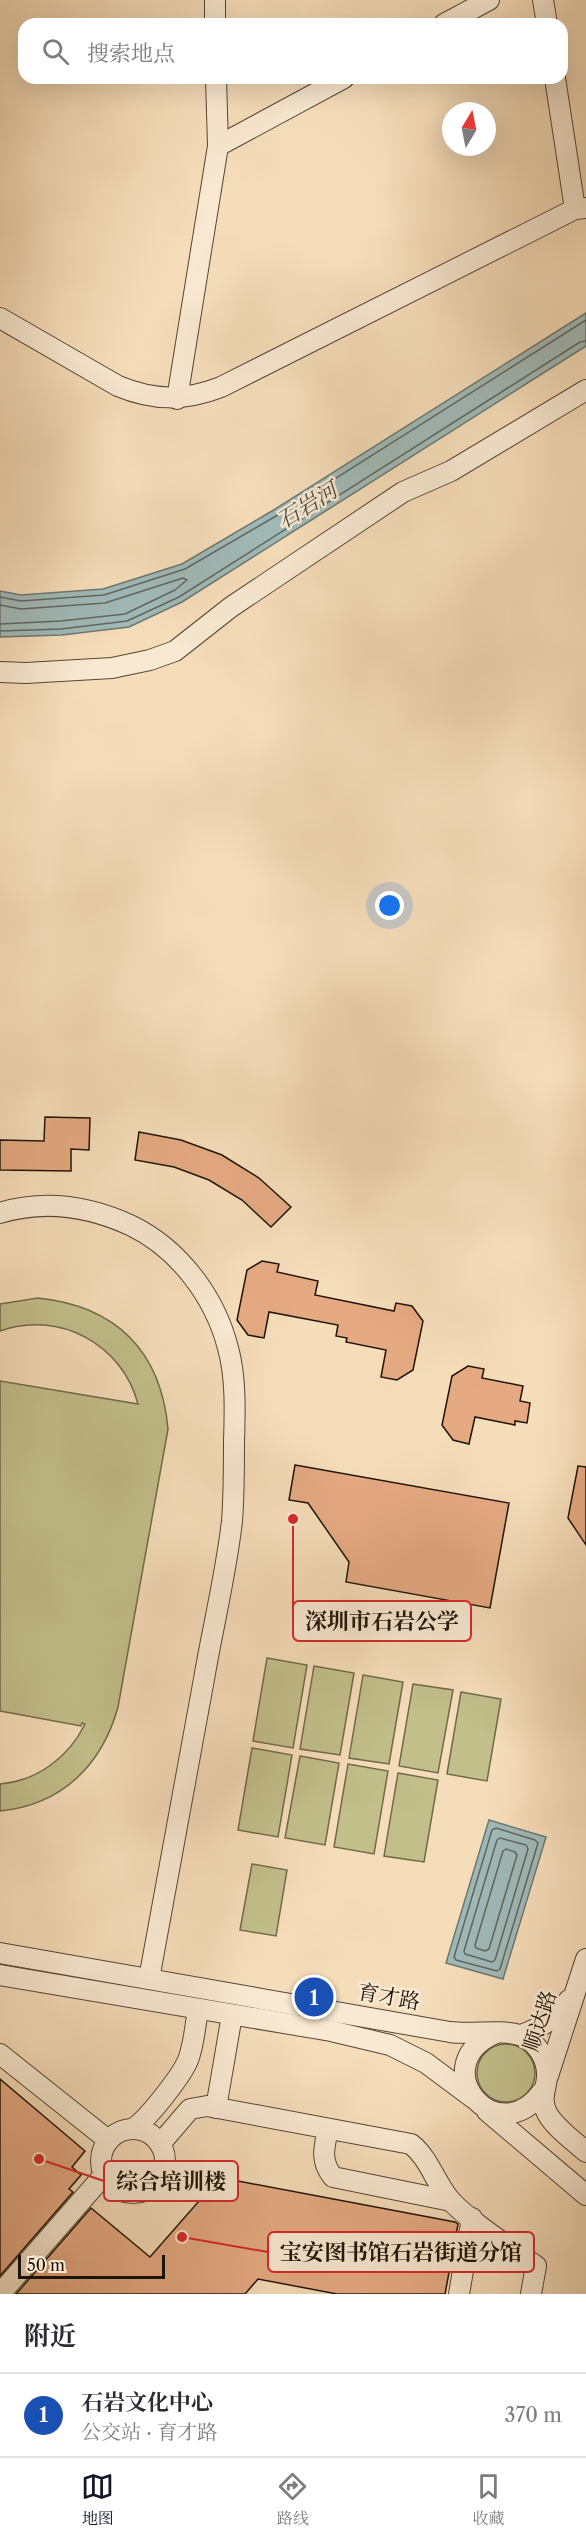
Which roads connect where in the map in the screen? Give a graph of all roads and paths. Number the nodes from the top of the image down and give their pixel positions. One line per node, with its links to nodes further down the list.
1 (215, 0): 4 (street)
2 (489, 0): 5 (street)
3 (543, 0): 6 (street)
4 (214, 18)
5 (455, 18)
6 (546, 18)
7 (216, 84): 10 (street)
8 (333, 84): 10 (street)
9 (556, 84): 11 (street)
10 (218, 146): 14 (street)
11 (580, 209): 14 (street)
12 (0, 318): 14 (street)
13 (586, 390): 15 (street)
14 (177, 399)
15 (0, 672)
16 (0, 1213): 20 (street)
17 (0, 1953): 20 (street, 育才路)
18 (586, 1959): 21 (street, 顺达路)
19 (0, 1975): 22 (street)
20 (149, 1979): 24 (street, 育才路)
21 (579, 1979): 25 (street, 顺达路); 27 (street, 顺达路)
22 (198, 2010): 23 (street); 30 (street)
23 (232, 2015): 28 (street); 29 (street)
24 (494, 2034): 25 (street, 育才路); 28 (street, 顺达路)
25 (521, 2035): 27 (street)
26 (0, 2054): 32 (street)
27 (544, 2085): 28 (street); 34 (street)
28 (478, 2103): 36 (street)
29 (216, 2108): 31 (street); 33 (street)
30 (132, 2129): 32 (street); 33 (street)
31 (328, 2129): 37 (street); 37 (street)
32 (108, 2140): 35 (street)
33 (160, 2144): 35 (street)
34 (586, 2152)
35 (103, 2176): 39 (street)
36 (586, 2195)
37 (451, 2201): 38 (street)
38 (472, 2218): 40 (street); 41 (street)
39 (0, 2294)
40 (459, 2294)
41 (531, 2294)

